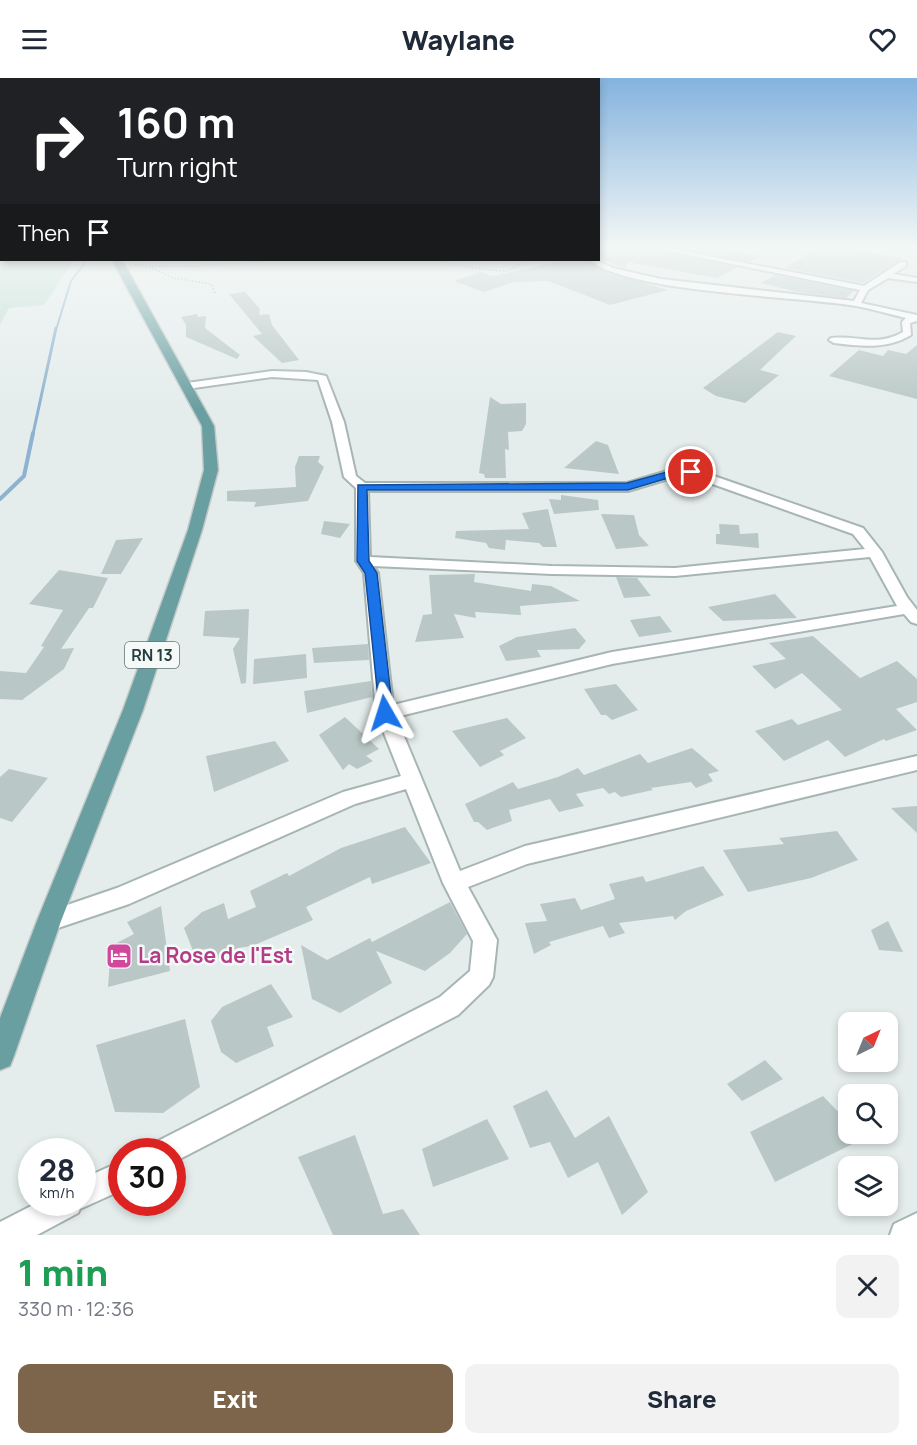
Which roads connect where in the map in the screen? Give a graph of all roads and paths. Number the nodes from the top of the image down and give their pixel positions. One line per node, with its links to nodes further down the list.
1 (143, 301): 7 (main road, RN 13)
2 (831, 301): 4 (street)
3 (858, 301): 4 (street)
4 (856, 304): 5 (street)
5 (915, 317): 6 (street)
6 (834, 340)
7 (187, 386): 8 (street); 16 (main road, RN 13)
8 (362, 487): 9 (street); 10 (street)
9 (875, 552): 10 (street); 11 (street)
10 (363, 561): 12 (street)
11 (911, 614): 12 (street)
12 (385, 713): 14 (street)
13 (917, 763): 15 (street)
14 (412, 780): 15 (street); 16 (street)
15 (454, 883): 18 (street)
16 (49, 921): 17 (main road, RN 13)
17 (0, 1056)
18 (186, 1142)
19 (43, 1216): 21 (street)
20 (917, 1228): 22 (street)
21 (6, 1235)
22 (905, 1235)

